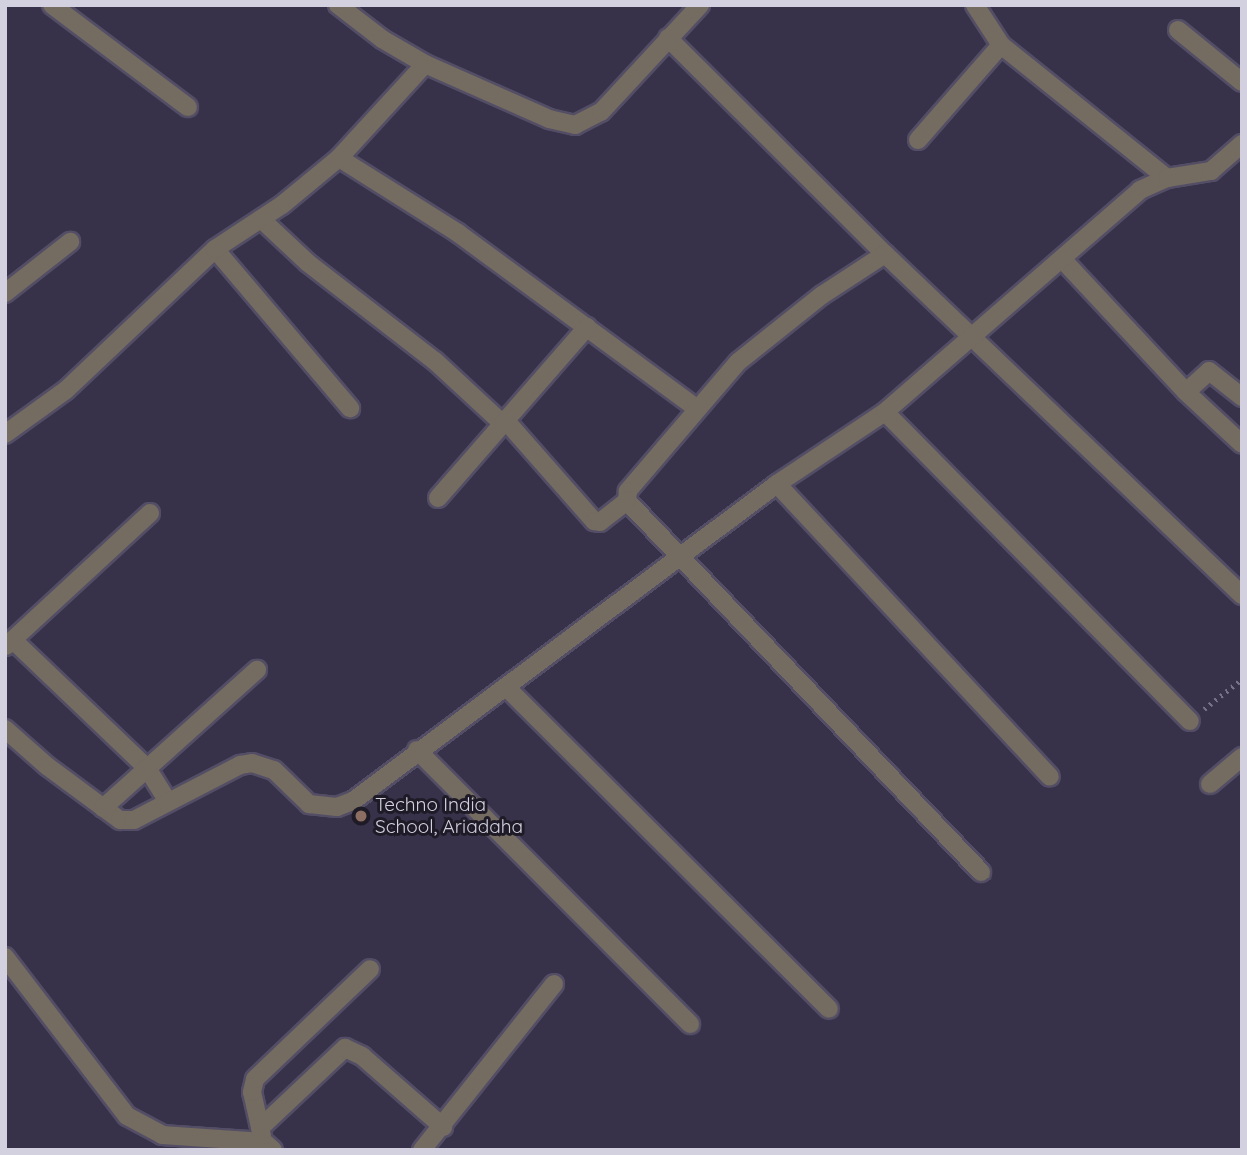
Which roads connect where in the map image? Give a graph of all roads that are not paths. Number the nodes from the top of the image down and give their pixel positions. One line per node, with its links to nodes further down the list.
1 (52, 5): 10 (street)
2 (338, 5): 8 (street)
3 (700, 5): 6 (street)
4 (975, 5): 7 (street)
5 (1178, 30): 9 (street)
6 (668, 38): 8 (street); 18 (street)
7 (1001, 45): 11 (street); 14 (street)
8 (425, 64): 13 (street)
9 (1242, 82)
10 (188, 107)
11 (918, 139)
12 (1242, 144): 14 (street)
13 (339, 158): 15 (street); 21 (street)
14 (1167, 178): 19 (street)
15 (261, 219): 17 (street); 28 (street)
16 (70, 242): 20 (street)
17 (215, 249): 25 (street); 29 (street)
18 (886, 254): 22 (street); 26 (street)
19 (1063, 260): 22 (street); 23 (street)
20 (5, 293)
21 (587, 327): 26 (street); 28 (street)
22 (973, 334): 27 (street); 36 (street)
23 (1186, 392): 24 (street); 30 (street)
24 (1242, 397)
25 (350, 408)
26 (696, 408): 33 (street)
27 (885, 412): 31 (street); 40 (street)
28 (506, 424): 32 (street); 33 (street)
29 (5, 434)
30 (1242, 444)
31 (777, 485): 35 (street); 45 (street)
32 (438, 498)
33 (626, 501): 35 (street)
34 (150, 513): 37 (street)
35 (678, 559): 39 (street); 49 (street)
36 (1242, 595)
37 (9, 644): 44 (street)
38 (257, 670): 44 (street)
39 (508, 689): 42 (street); 53 (street)
40 (1190, 721)
41 (5, 729): 48 (street)
42 (417, 750): 47 (street); 54 (street)
43 (1242, 757): 46 (street)
44 (148, 768): 47 (street); 48 (street)
45 (1050, 777)
46 (1210, 784)
47 (168, 801): 48 (street)
48 (103, 808)
49 (981, 872)
50 (5, 957): 56 (street)
51 (370, 969): 56 (street)
52 (554, 984): 55 (street)
53 (829, 1009)
54 (690, 1024)
55 (443, 1126): 56 (street); 57 (street)
56 (266, 1140)
57 (422, 1150)

